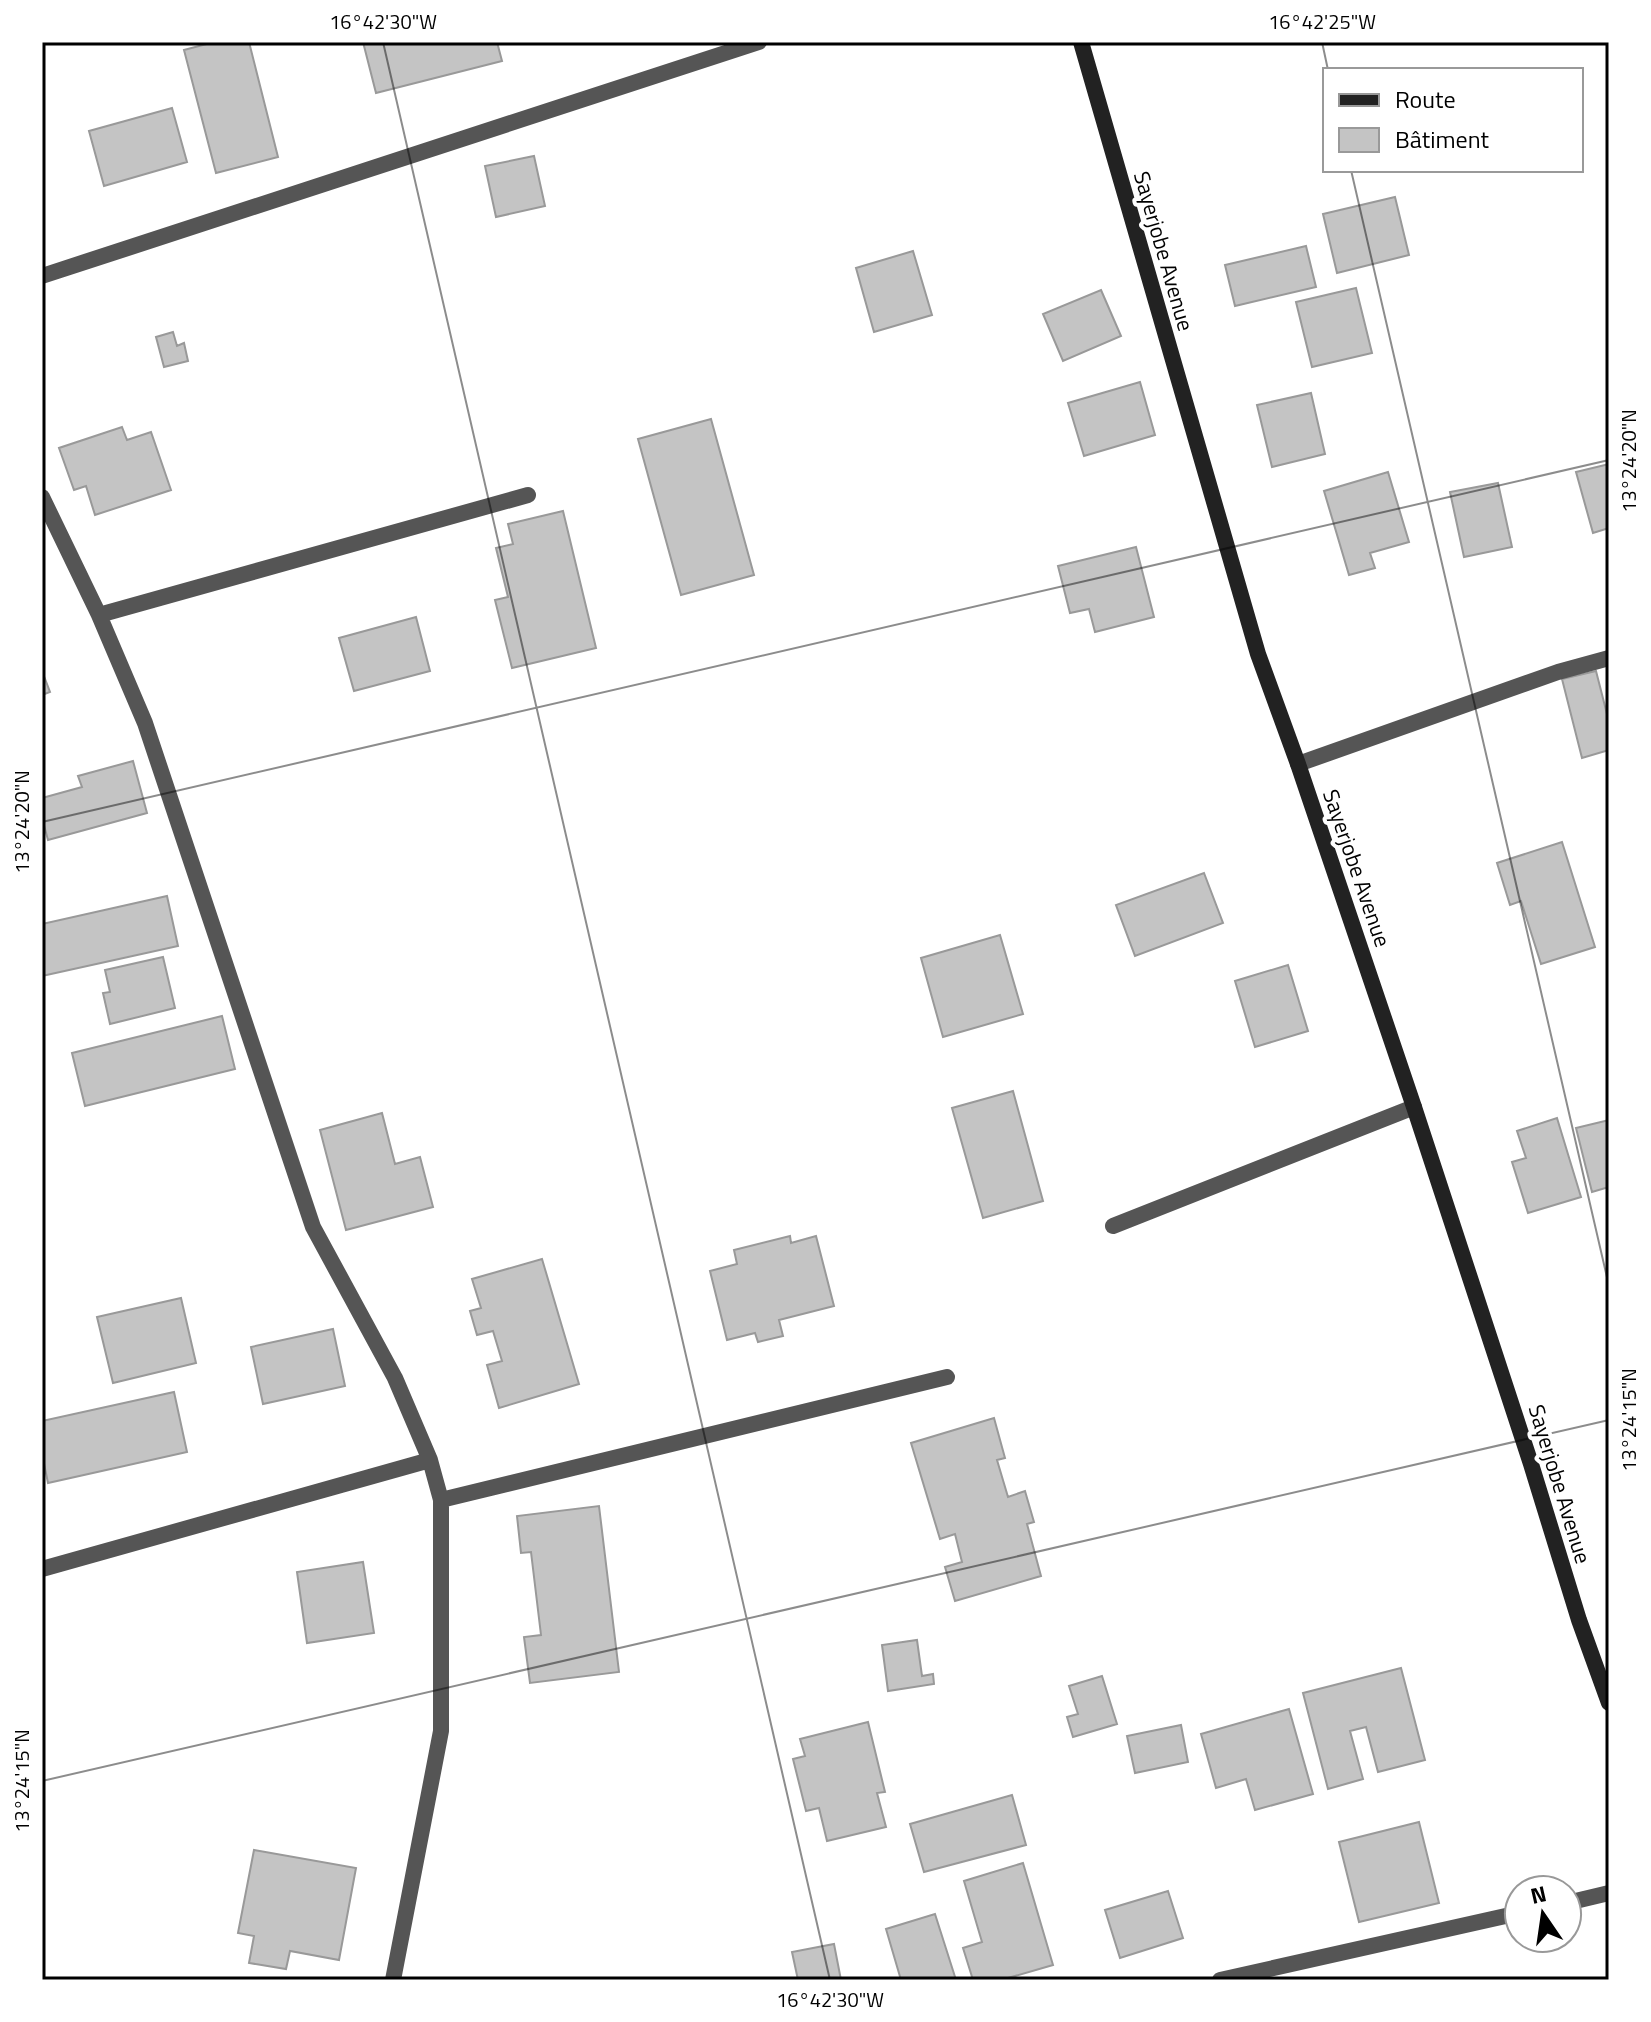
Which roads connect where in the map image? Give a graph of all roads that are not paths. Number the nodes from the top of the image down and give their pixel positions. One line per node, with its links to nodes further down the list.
1 (759, 42): 3 (street)
2 (1081, 42): 8 (street, Sayerjobe Avenue)
3 (42, 276)
4 (528, 495): 6 (street)
5 (42, 497): 6 (street)
6 (99, 615): 12 (street)
7 (1609, 658): 8 (street)
8 (1298, 764): 9 (street, Sayerjobe Avenue)
9 (1414, 1107): 10 (street); 15 (street, Sayerjobe Avenue)
10 (1113, 1226)
11 (947, 1377): 13 (street)
12 (430, 1460): 13 (street); 14 (street)
13 (441, 1500): 19 (street)
14 (42, 1569)
15 (1609, 1703)
16 (1609, 1893): 17 (street)
17 (1583, 1899)
18 (1503, 1917): 20 (street)
19 (393, 1980)
20 (1220, 1980)

